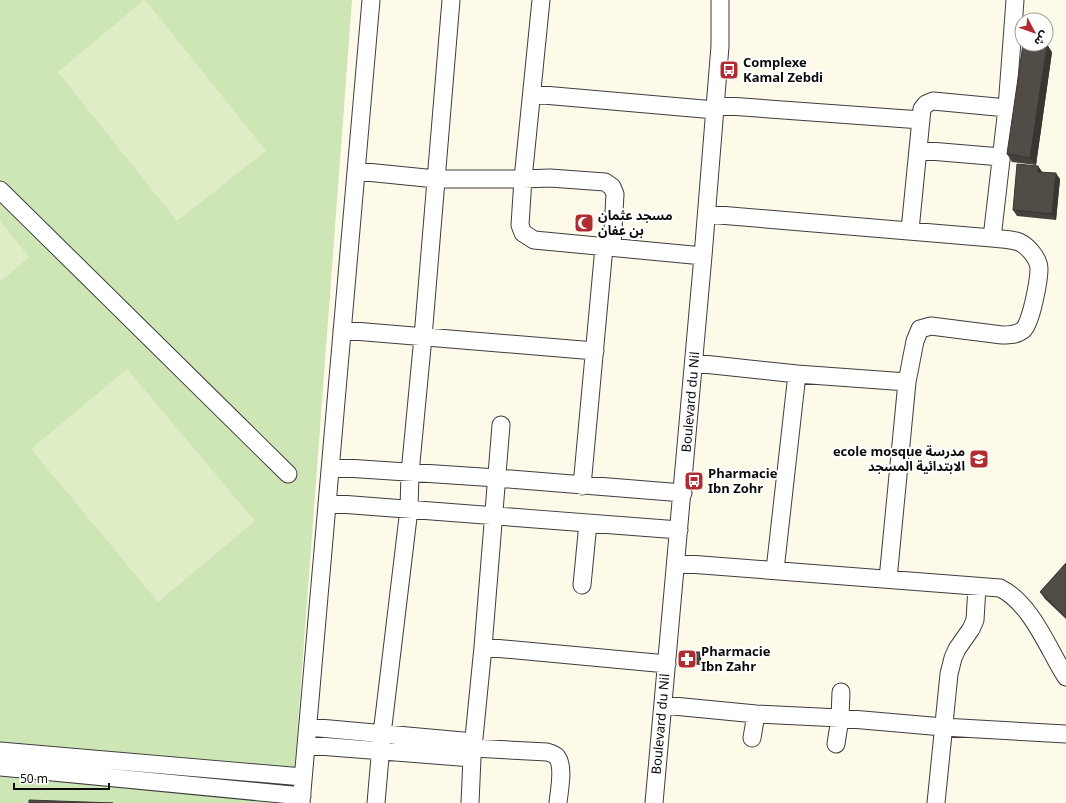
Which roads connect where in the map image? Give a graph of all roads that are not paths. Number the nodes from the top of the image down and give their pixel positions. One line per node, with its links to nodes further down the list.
1 (371, 0): 12 (street)
2 (451, 0): 13 (street)
3 (541, 0): 6 (street)
4 (720, 0): 7 (street, Boulevard du Nil)
5 (1015, 0): 8 (street)
6 (532, 94): 7 (street); 14 (street)
7 (715, 107): 9 (street); 16 (street, Boulevard du Nil)
8 (1007, 108): 9 (street); 11 (street)
9 (921, 120): 10 (street)
10 (918, 150): 11 (street); 17 (street)
11 (1001, 157): 18 (street)
12 (356, 171): 13 (street); 21 (street)
13 (436, 179): 14 (street); 22 (street)
14 (523, 179): 19 (street); 19 (street)
15 (0, 190): 30 (street)
16 (707, 214): 17 (street); 20 (street, Boulevard du Nil)
17 (910, 230): 18 (street)
18 (992, 238): 26 (street)
19 (608, 247): 20 (street); 23 (street)
20 (703, 256): 24 (street, Boulevard du Nil)
21 (342, 330): 22 (street); 28 (street)
22 (423, 337): 23 (street); 29 (street)
23 (595, 351): 32 (street)
24 (694, 363): 25 (street); 33 (street, Boulevard du Nil)
25 (797, 374): 26 (street); 40 (street)
26 (907, 382): 41 (street)
27 (502, 425): 31 (street)
28 (331, 467): 29 (street); 34 (street)
29 (410, 473): 31 (street); 35 (street)
30 (288, 474)
31 (497, 478): 32 (street); 36 (street)
32 (582, 486): 33 (street)
33 (682, 493): 38 (street, Boulevard du Nil)
34 (327, 503): 35 (street); 51 (street)
35 (409, 509): 36 (street); 55 (street)
36 (494, 516): 37 (street); 44 (street)
37 (588, 523): 38 (street); 42 (street)
38 (679, 530): 39 (street, Boulevard du Nil)
39 (676, 563): 40 (street); 45 (street, Boulevard du Nil)
40 (775, 570): 41 (street)
41 (888, 579): 43 (street)
42 (582, 585)
43 (977, 587): 46 (street); 52 (street)
44 (483, 647): 45 (street); 58 (street)
45 (667, 664): 48 (street, Boulevard du Nil)
46 (1066, 678)
47 (841, 692): 50 (street)
48 (663, 705): 49 (street); 68 (street, Boulevard du Nil)
49 (756, 714): 50 (street); 54 (street)
50 (840, 718): 52 (street); 56 (street)
51 (308, 727): 55 (street); 57 (street)
52 (943, 727): 53 (street); 69 (street)
53 (1066, 734)
54 (752, 738)
55 (381, 742): 57 (street); 58 (street); 65 (street)
56 (836, 744)
57 (306, 745): 62 (street)
58 (473, 749): 66 (street); 67 (street)
59 (0, 751): 60 (street)
60 (151, 764): 62 (street); 63 (street)
61 (0, 767): 63 (street)
62 (303, 778): 64 (street)
63 (150, 781): 64 (street)
64 (301, 800)
65 (376, 803)
66 (470, 803)
67 (558, 803)
68 (654, 803)
69 (936, 803)

